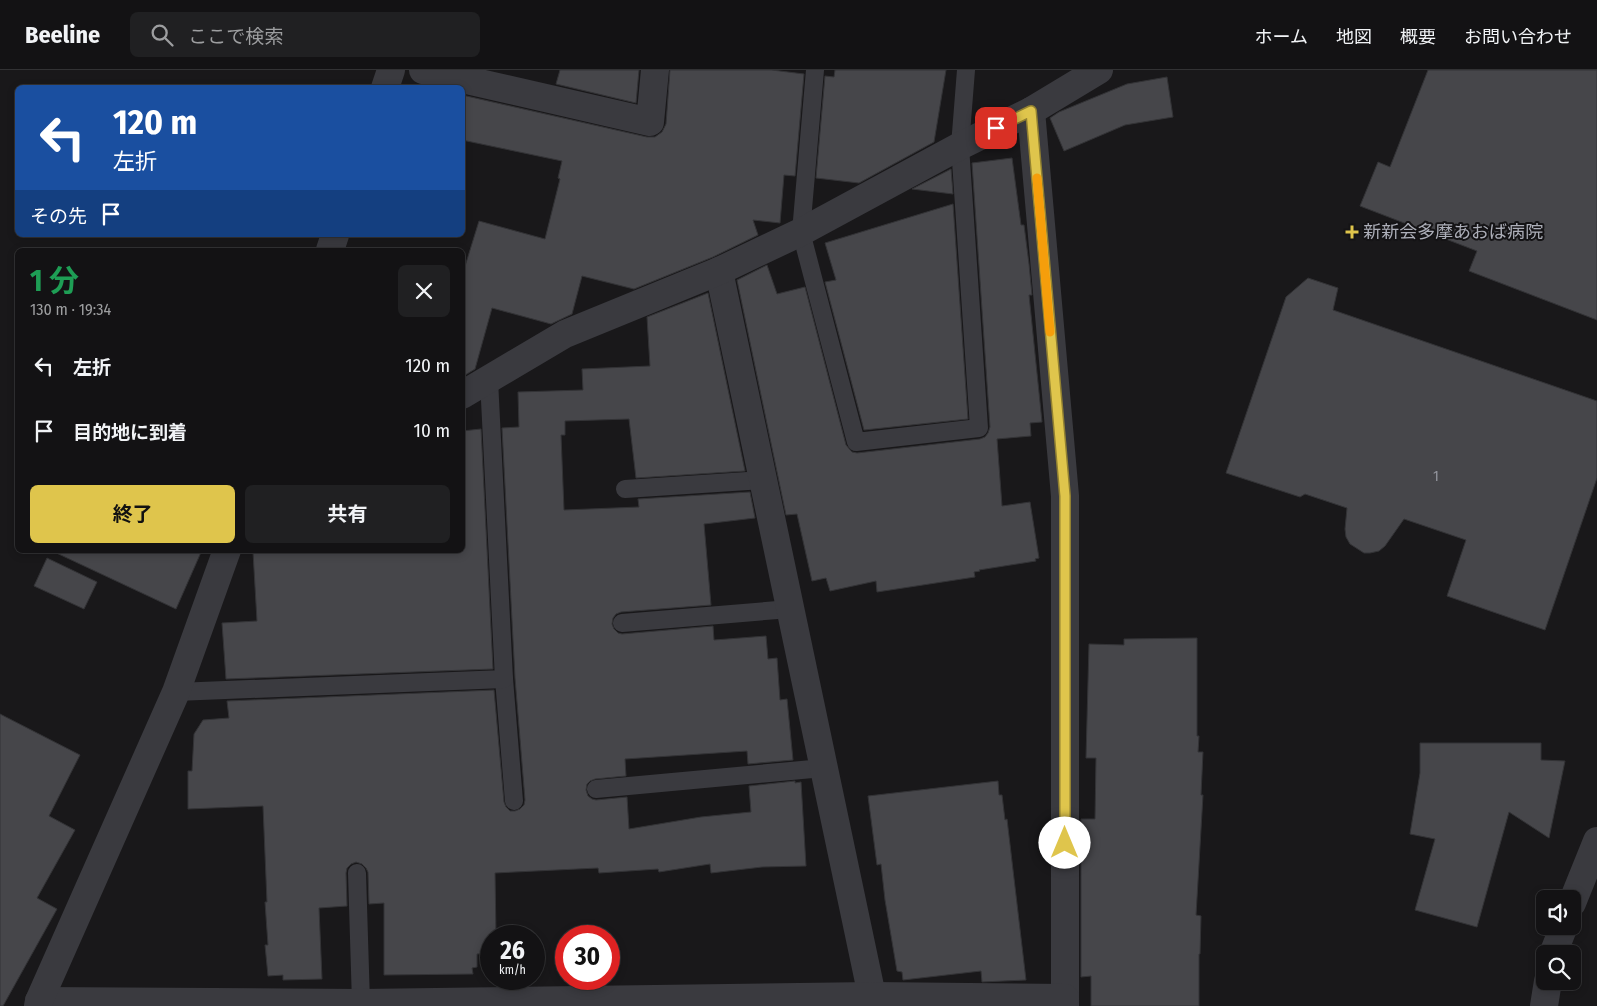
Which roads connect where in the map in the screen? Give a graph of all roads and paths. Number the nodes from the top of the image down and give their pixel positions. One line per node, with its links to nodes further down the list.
1 (391, 70): 7 (street)
2 (423, 70): 3 (street)
3 (655, 70)
4 (815, 70): 10 (lane)
5 (966, 70): 9 (lane)
6 (1099, 70): 8 (street)
7 (386, 85)
8 (1031, 111): 9 (street); 29 (street)
9 (960, 146): 10 (street); 10 (lane)
10 (801, 232): 11 (street)
11 (719, 271): 12 (street); 14 (street)
12 (490, 380): 13 (street); 19 (lane)
13 (465, 393)
14 (763, 480): 15 (lane); 17 (street)
15 (625, 489)
16 (225, 553): 20 (street)
17 (790, 609): 18 (lane); 21 (street)
18 (622, 624)
19 (504, 679): 20 (lane); 23 (lane)
20 (176, 692): 30 (street)
21 (823, 768): 22 (lane); 28 (street)
22 (596, 789)
23 (514, 801)
24 (1597, 841): 26 (street)
25 (357, 873): 31 (lane)
26 (1577, 890)
27 (1547, 990): 32 (street)
28 (872, 996): 29 (street); 31 (street)
29 (1065, 1002)
30 (39, 1003): 31 (street)
31 (361, 1003)
32 (1544, 1006)

